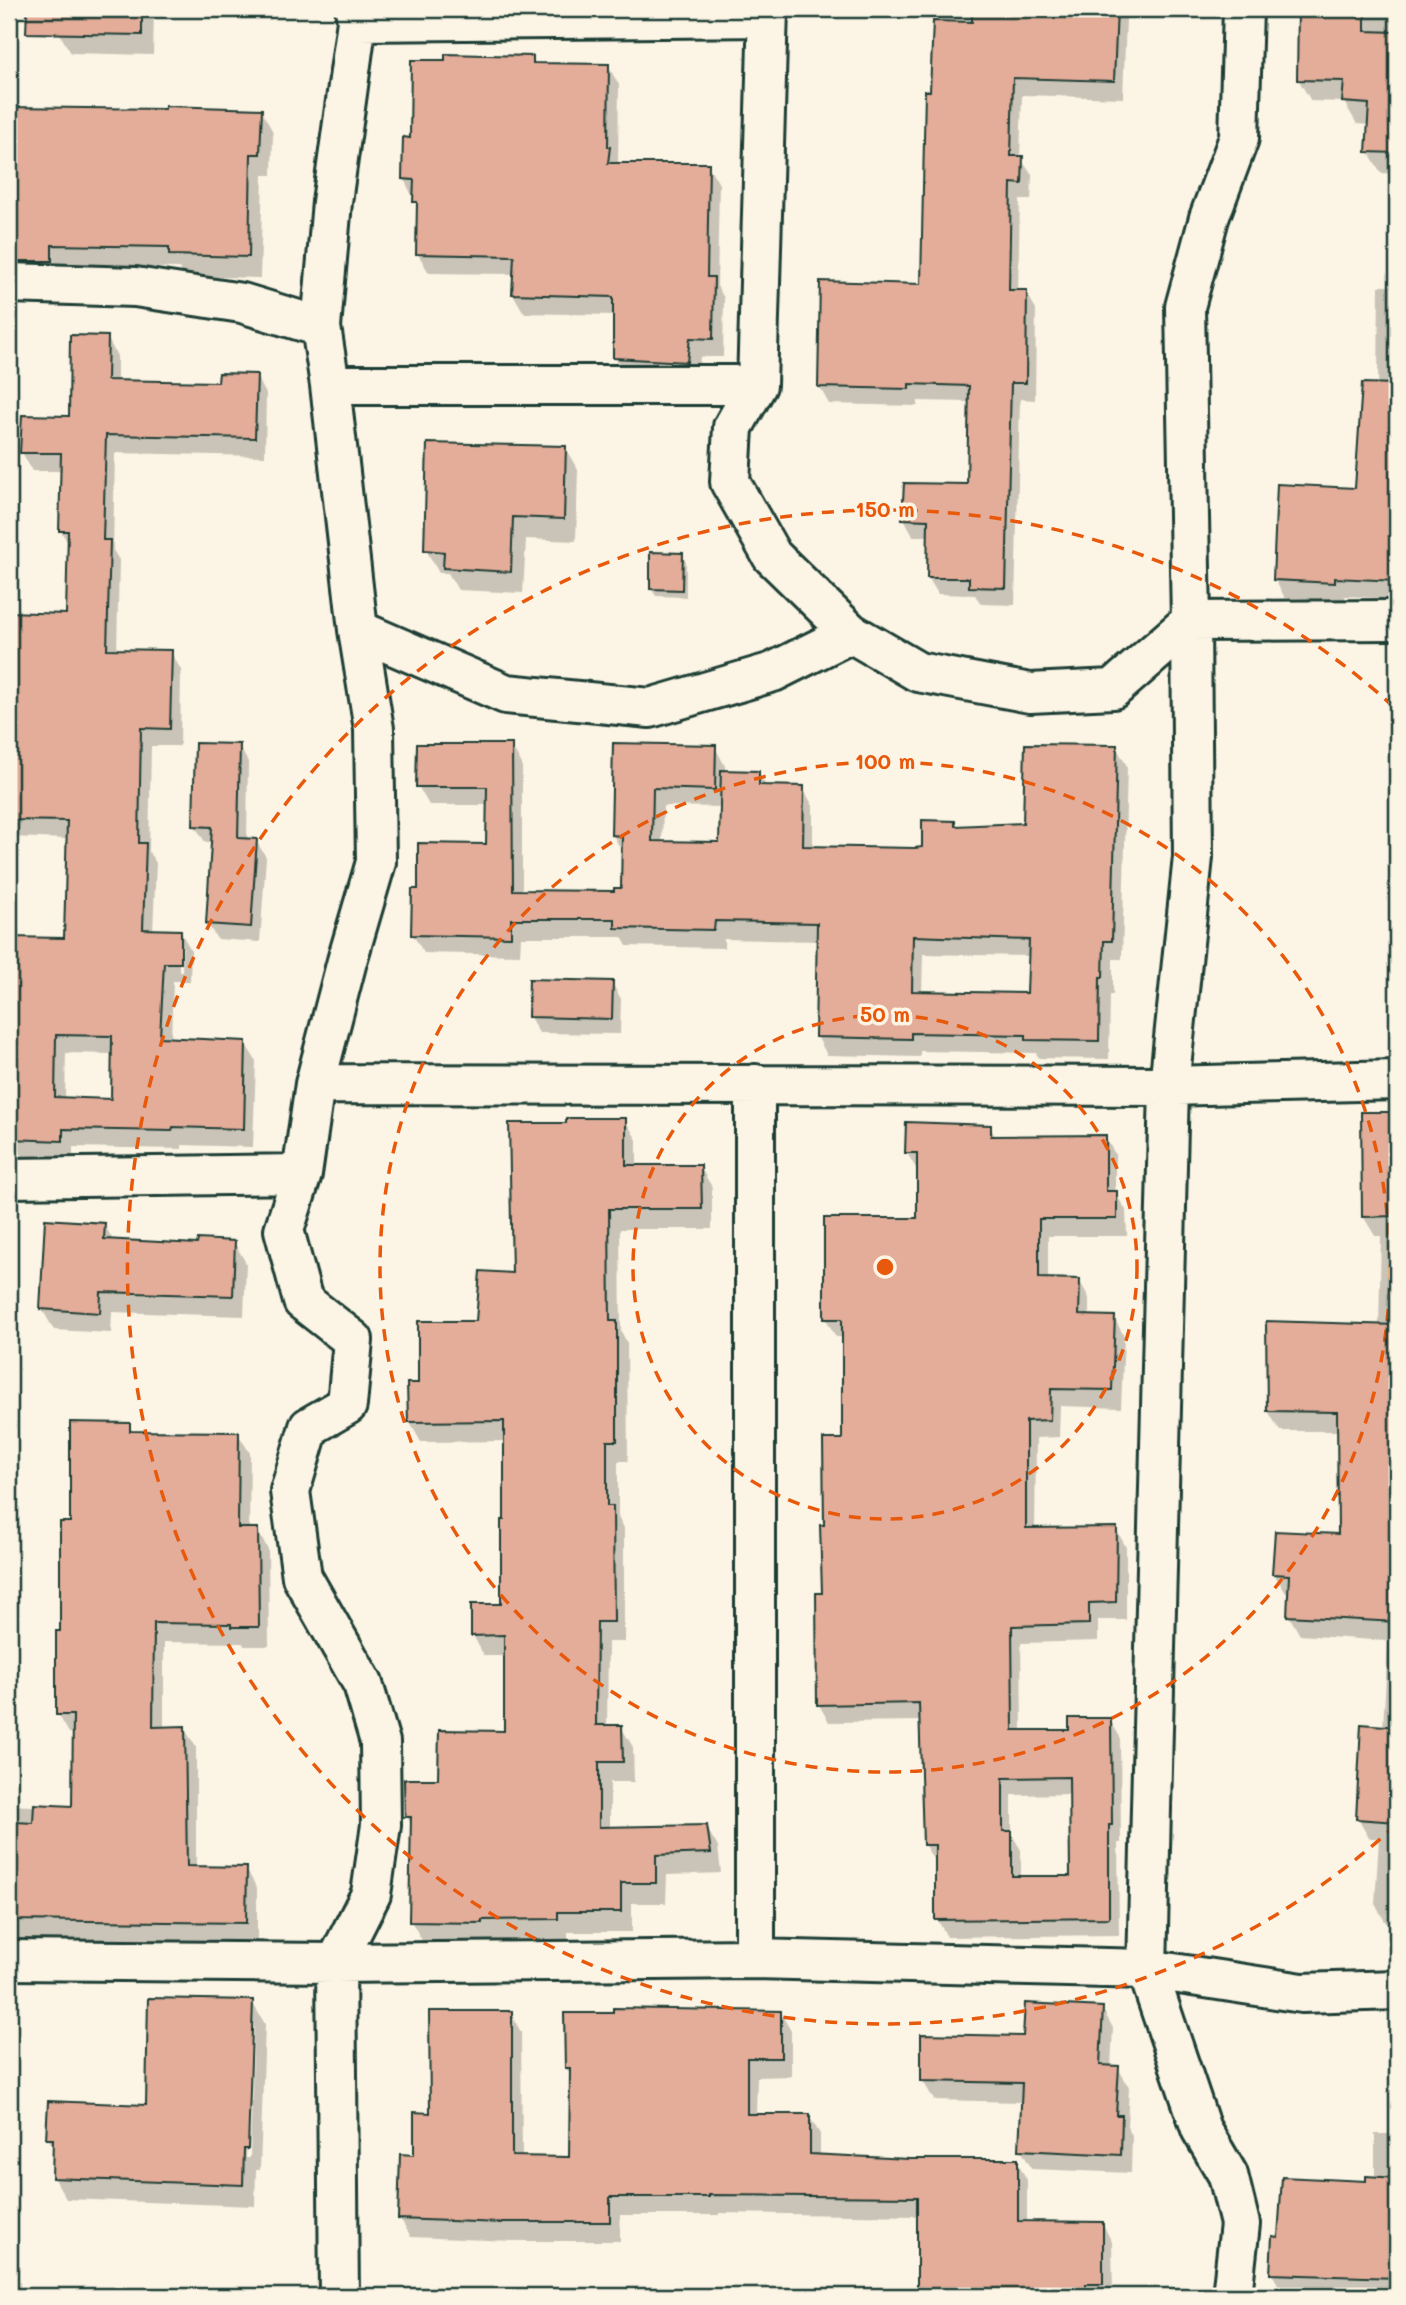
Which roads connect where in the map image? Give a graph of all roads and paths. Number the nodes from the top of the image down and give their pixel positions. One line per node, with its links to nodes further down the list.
1 (1242, 9): 9 (street)
2 (768, 13): 3 (street); 7 (street)
3 (356, 15): 5 (street)
4 (9, 283): 5 (street)
5 (321, 327): 6 (street)
6 (330, 385): 7 (street); 10 (street)
7 (757, 385): 11 (street)
8 (1397, 620): 9 (street)
9 (1191, 621): 11 (street); 15 (street)
10 (358, 630): 11 (street); 13 (street)
11 (851, 633)
12 (1397, 1080): 15 (street)
13 (315, 1084): 14 (street); 16 (street)
14 (755, 1084): 15 (street); 18 (street)
15 (1169, 1086): 21 (street)
16 (302, 1174): 17 (street); 20 (street)
17 (9, 1178)
18 (755, 1959): 20 (street); 21 (street)
19 (9, 1960): 20 (street)
20 (336, 1963): 23 (street)
21 (1147, 1969): 22 (street); 24 (street)
22 (1397, 1990)
23 (339, 2296)
24 (1233, 2296)

